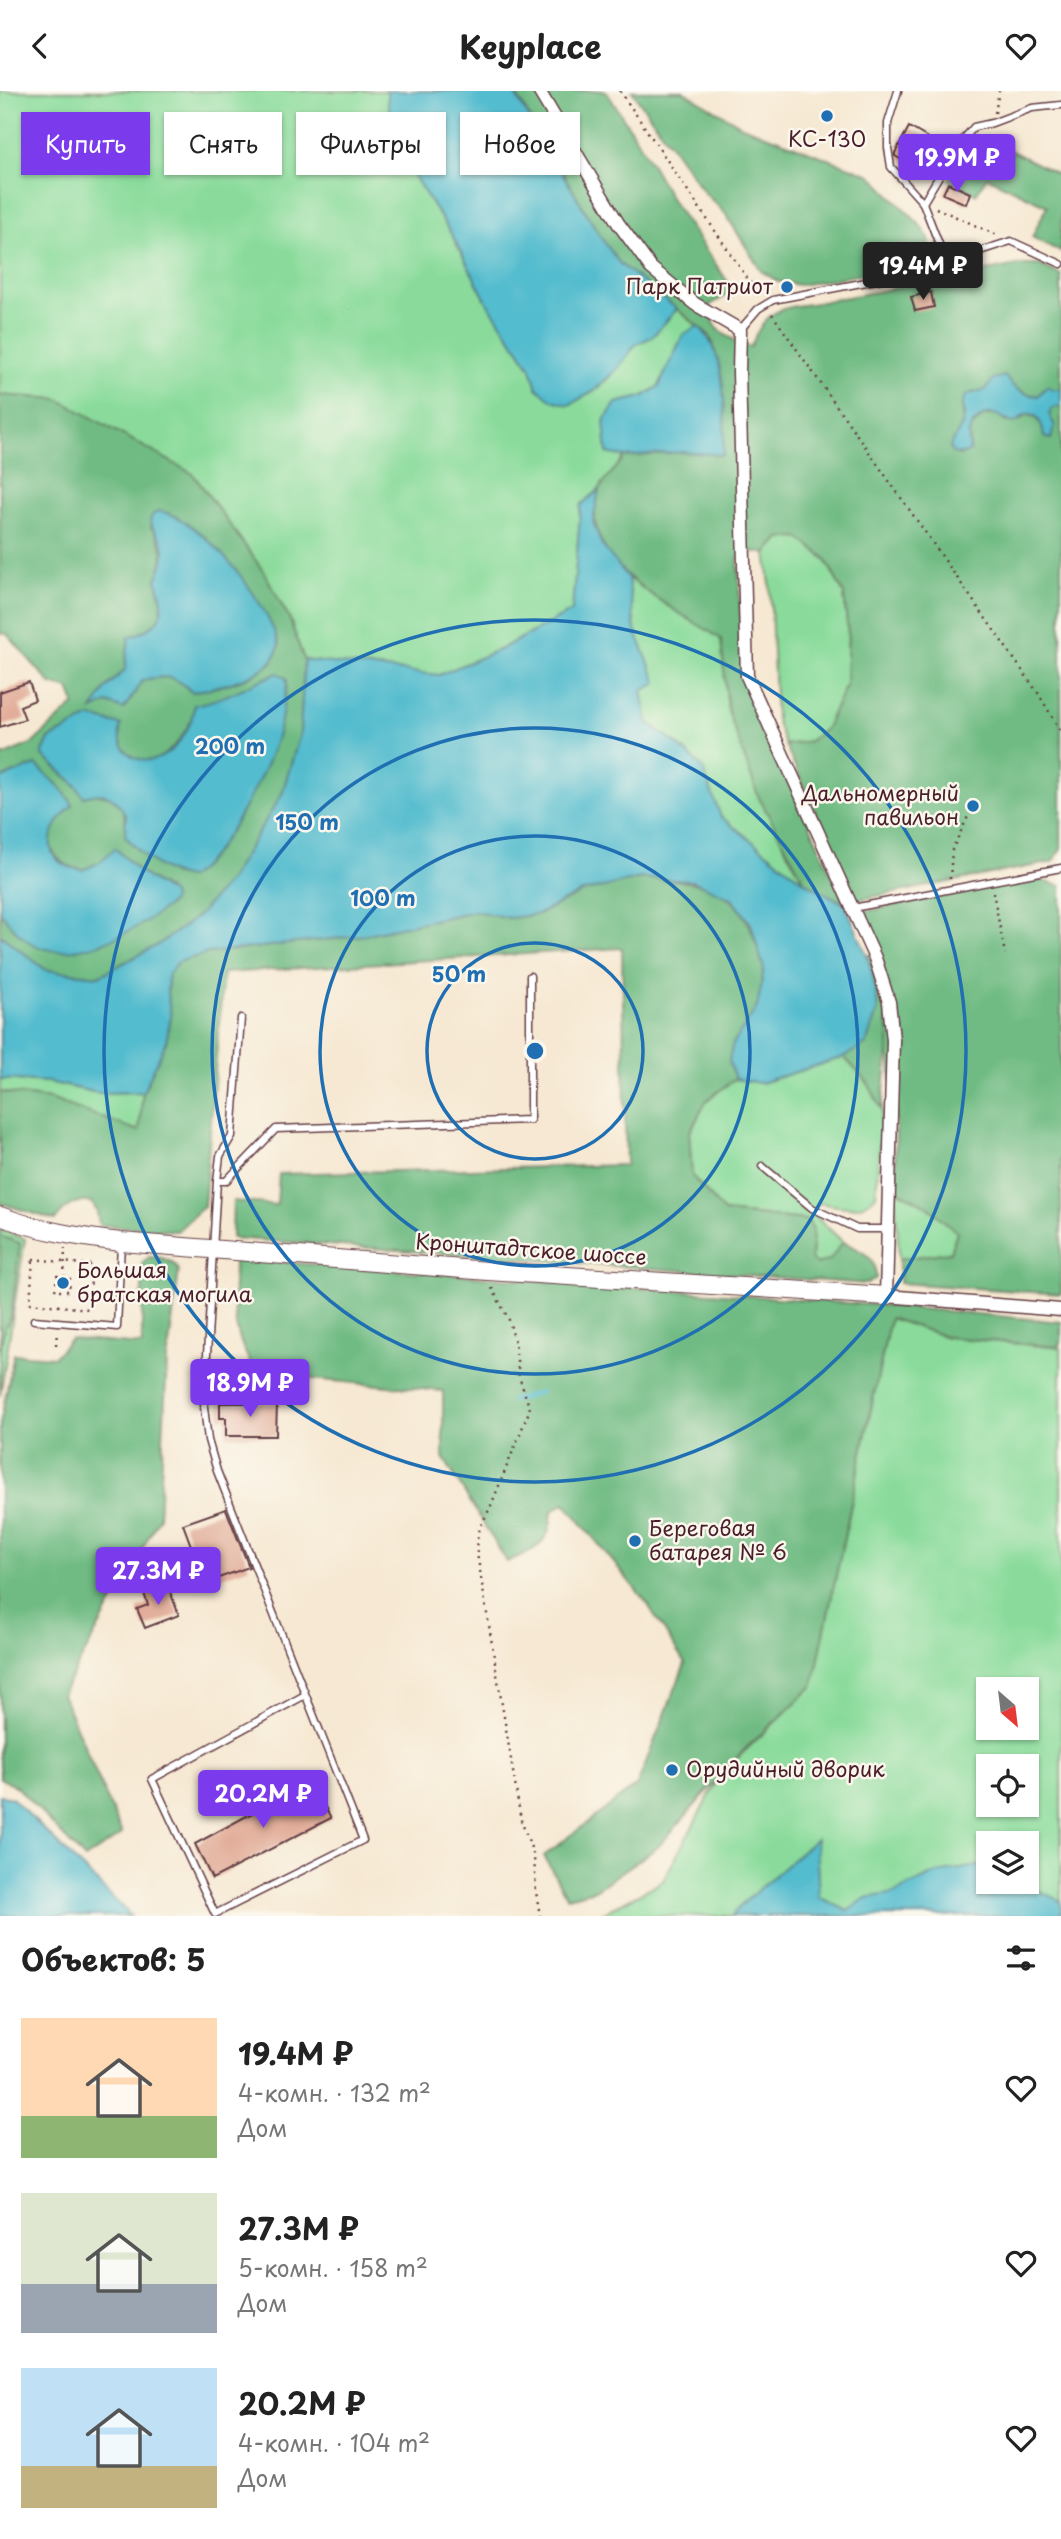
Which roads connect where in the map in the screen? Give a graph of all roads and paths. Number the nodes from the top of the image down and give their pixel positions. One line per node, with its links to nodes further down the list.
1 (539, 91): 13 (street)
2 (620, 91): 11 (path)
3 (898, 91): 7 (lane)
4 (999, 91): 6 (path)
5 (1061, 105): 6 (lane)
6 (992, 123): 7 (lane)
7 (923, 203): 8 (path); 9 (lane)
8 (1011, 241): 9 (lane); 10 (lane)
9 (946, 262): 11 (lane)
10 (1061, 264)
11 (765, 304): 13 (lane)
12 (772, 315): 14 (path)
13 (740, 330): 19 (street)
14 (1061, 732)
15 (973, 806): 18 (path)
16 (1061, 868): 17 (lane)
17 (991, 882): 18 (lane); 20 (path)
18 (949, 890): 19 (lane)
19 (853, 908): 26 (street)
20 (1005, 954)
21 (530, 976): 24 (lane)
22 (241, 1018): 24 (lane)
23 (762, 1166): 26 (lane)
24 (218, 1181): 29 (lane)
25 (0, 1216): 27 (street, Кронштадтское шоссе)
26 (888, 1229): 33 (street)
27 (121, 1242): 29 (street, Кронштадтское шоссе); 35 (lane)
28 (65, 1245): 30 (path)
29 (213, 1248): 33 (street, Кронштадтское шоссе); 36 (lane)
30 (64, 1261): 30 (path); 31 (path)
31 (64, 1277): 31 (path)
32 (491, 1286): 37 (path)
33 (886, 1296): 34 (street, Кронштадтское шоссе)
34 (1061, 1310)
35 (34, 1320)
36 (305, 1695): 36 (lane)
37 (540, 1916)

